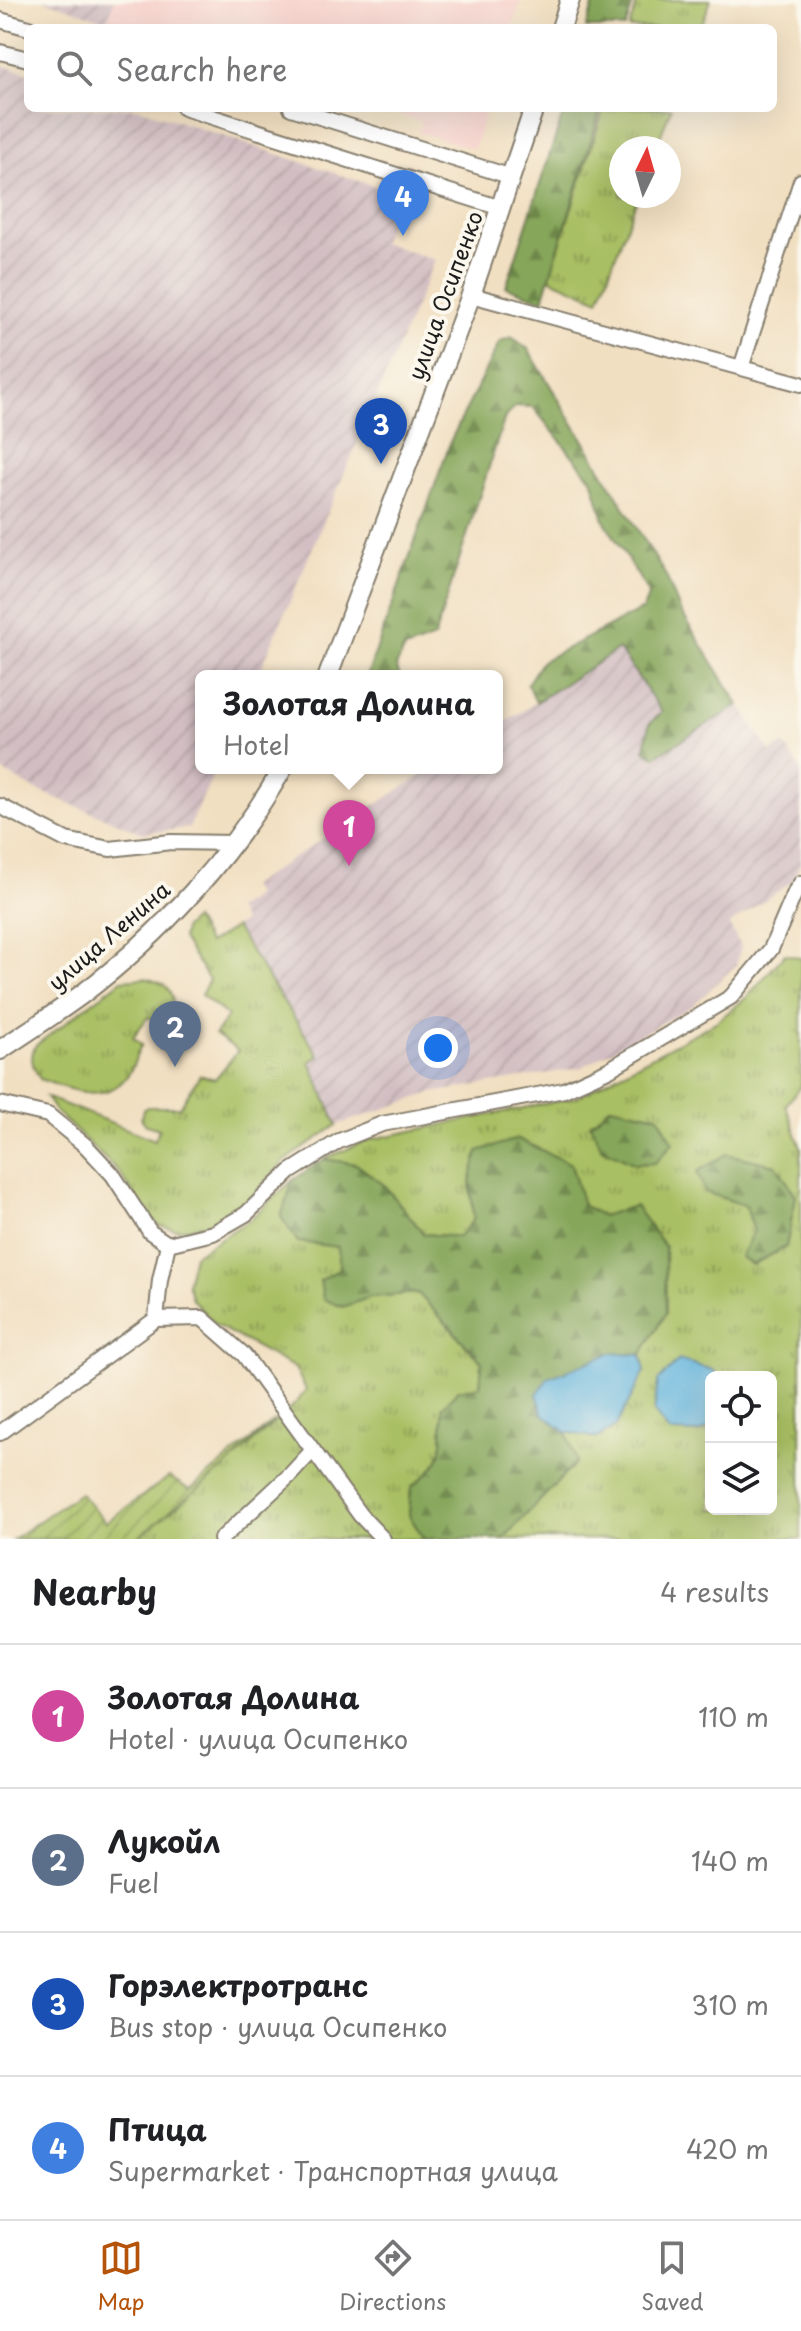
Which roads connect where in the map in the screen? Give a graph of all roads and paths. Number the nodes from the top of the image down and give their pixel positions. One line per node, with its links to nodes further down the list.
1 (570, 0): 3 (main road)
2 (0, 20): 4 (street)
3 (562, 24)
4 (24, 27)
5 (0, 52): 6 (street)
6 (24, 58)
7 (197, 112): 12 (street)
8 (304, 112): 10 (street)
9 (533, 112): 10 (main road, улица Осипенко)
10 (512, 177): 12 (main road, улица Осипенко)
11 (801, 181): 14 (street)
12 (501, 208): 13 (main road, улица Осипенко)
13 (471, 295): 14 (street); 16 (main road, улица Осипенко)
14 (741, 368): 15 (street)
15 (801, 384)
16 (330, 670)
17 (279, 774): 19 (main road)
18 (0, 806): 19 (street)
19 (234, 843): 21 (main road, улица Ленина)
20 (801, 883): 23 (street)
21 (0, 1050)
22 (0, 1104): 23 (street)
23 (168, 1244): 24 (street)
24 (156, 1319): 25 (street); 26 (street)
25 (0, 1433)
26 (313, 1450): 27 (street); 28 (street)
27 (221, 1539)
28 (383, 1539)

